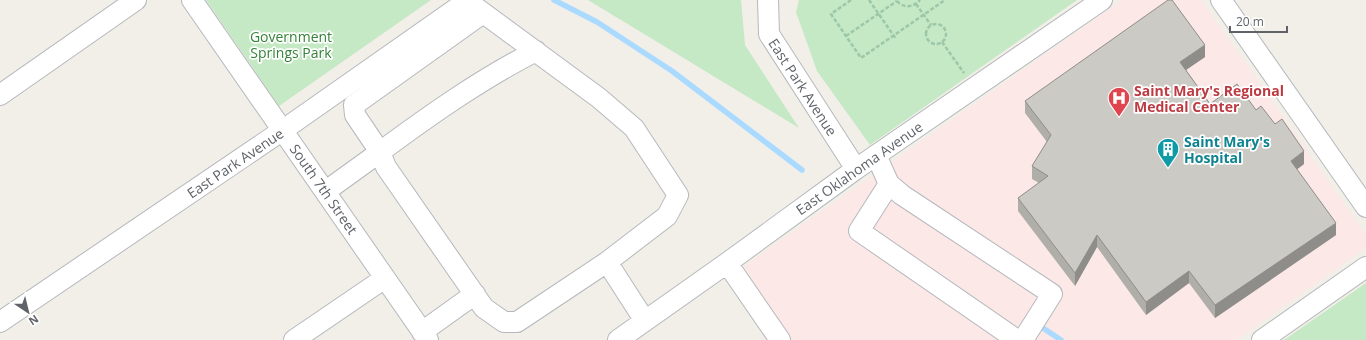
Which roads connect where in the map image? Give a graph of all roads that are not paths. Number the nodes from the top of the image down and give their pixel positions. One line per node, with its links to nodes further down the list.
1 (136, 0): 9 (street)
2 (192, 0): 10 (street, South 7th Street)
3 (768, 0): 13 (street, East Park Avenue)
4 (1102, 0): 12 (street, East Oklahoma Avenue)
5 (1221, 0): 16 (street)
6 (468, 1): 7 (street); 10 (street, East Park Avenue)
7 (483, 13): 8 (street); 11 (street)
8 (536, 51): 11 (street); 17 (street)
9 (0, 95)
10 (283, 130): 15 (street, South 7th Street); 22 (street, East Park Avenue)
11 (380, 152): 15 (street); 21 (street)
12 (876, 155): 13 (street, East Oklahoma Avenue); 14 (street)
13 (856, 169): 18 (street, East Oklahoma Avenue)
14 (889, 184): 28 (street); 29 (street)
15 (326, 191): 20 (street, South 7th Street)
16 (1366, 207)
17 (607, 262): 21 (street); 23 (street)
18 (727, 263): 23 (street, East Oklahoma Avenue); 27 (street)
19 (1366, 267): 30 (street)
20 (385, 278): 24 (street, South 7th Street); 25 (street)
21 (474, 294): 24 (street)
22 (0, 322)
23 (645, 322): 26 (street, East Oklahoma Avenue)
24 (425, 336)
25 (294, 340)
26 (618, 340)
27 (780, 340)
28 (1017, 340)
29 (1023, 340)
30 (1262, 340)

